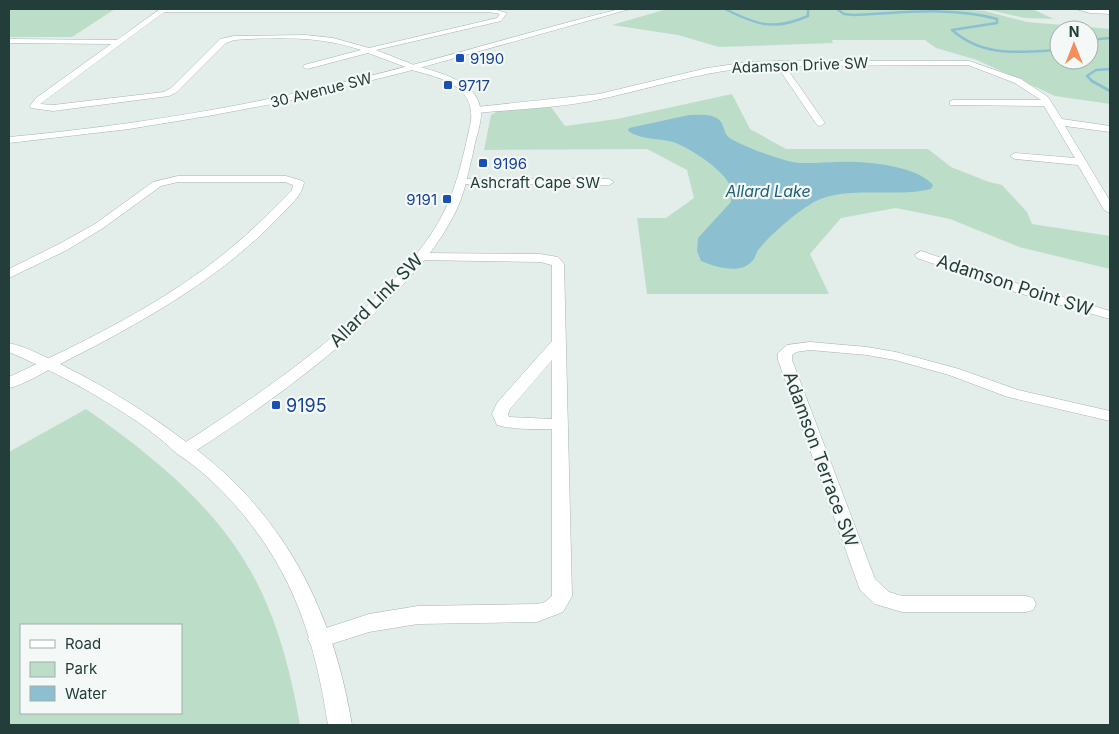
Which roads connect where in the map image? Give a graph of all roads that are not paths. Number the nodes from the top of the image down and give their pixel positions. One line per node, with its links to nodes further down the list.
1 (264, 9): 2 (street); 5 (street)
2 (418, 9): 8 (street)
3 (627, 9): 14 (street, 30 Avenue SW)
4 (1079, 9): 6 (street)
5 (163, 10): 10 (street)
6 (1110, 12)
7 (400, 37): 8 (street)
8 (408, 40): 11 (street)
9 (9, 41): 10 (street)
10 (118, 42): 11 (street)
11 (367, 51): 13 (street); 14 (street)
12 (779, 63): 16 (street, Adamson Drive SW); 17 (street, Adamson Drive SW); 19 (street)
13 (308, 67)
14 (410, 67): 17 (street); 21 (street, 30 Avenue SW)
15 (952, 103): 16 (street)
16 (1048, 103): 18 (street, Adamson Drive SW)
17 (476, 110): 24 (street, Allard Link SW)
18 (1060, 122): 20 (street); 23 (street, Adamson Drive SW)
19 (820, 123)
20 (1110, 129)
21 (9, 140)
22 (1016, 156): 23 (street)
23 (1083, 162): 26 (street, Adamson Drive SW)
24 (461, 182): 25 (street, Ashcraft Cape SW); 28 (street, Allard Link SW)
25 (609, 182)
26 (1110, 210)
27 (920, 255): 30 (street, Adamson Point SW)
28 (420, 257): 31 (street); 37 (street, Allard Link SW)
29 (9, 274): 33 (street)
30 (1110, 315)
31 (559, 342): 36 (street); 36 (street)
32 (9, 347): 33 (street)
33 (49, 364): 34 (street); 37 (street)
34 (9, 383)
35 (1110, 416): 38 (street, Adamson Terrace SW)
36 (560, 424): 39 (street)
37 (184, 451): 39 (street)
38 (1026, 604)
39 (319, 639): 40 (street)
40 (340, 725)

